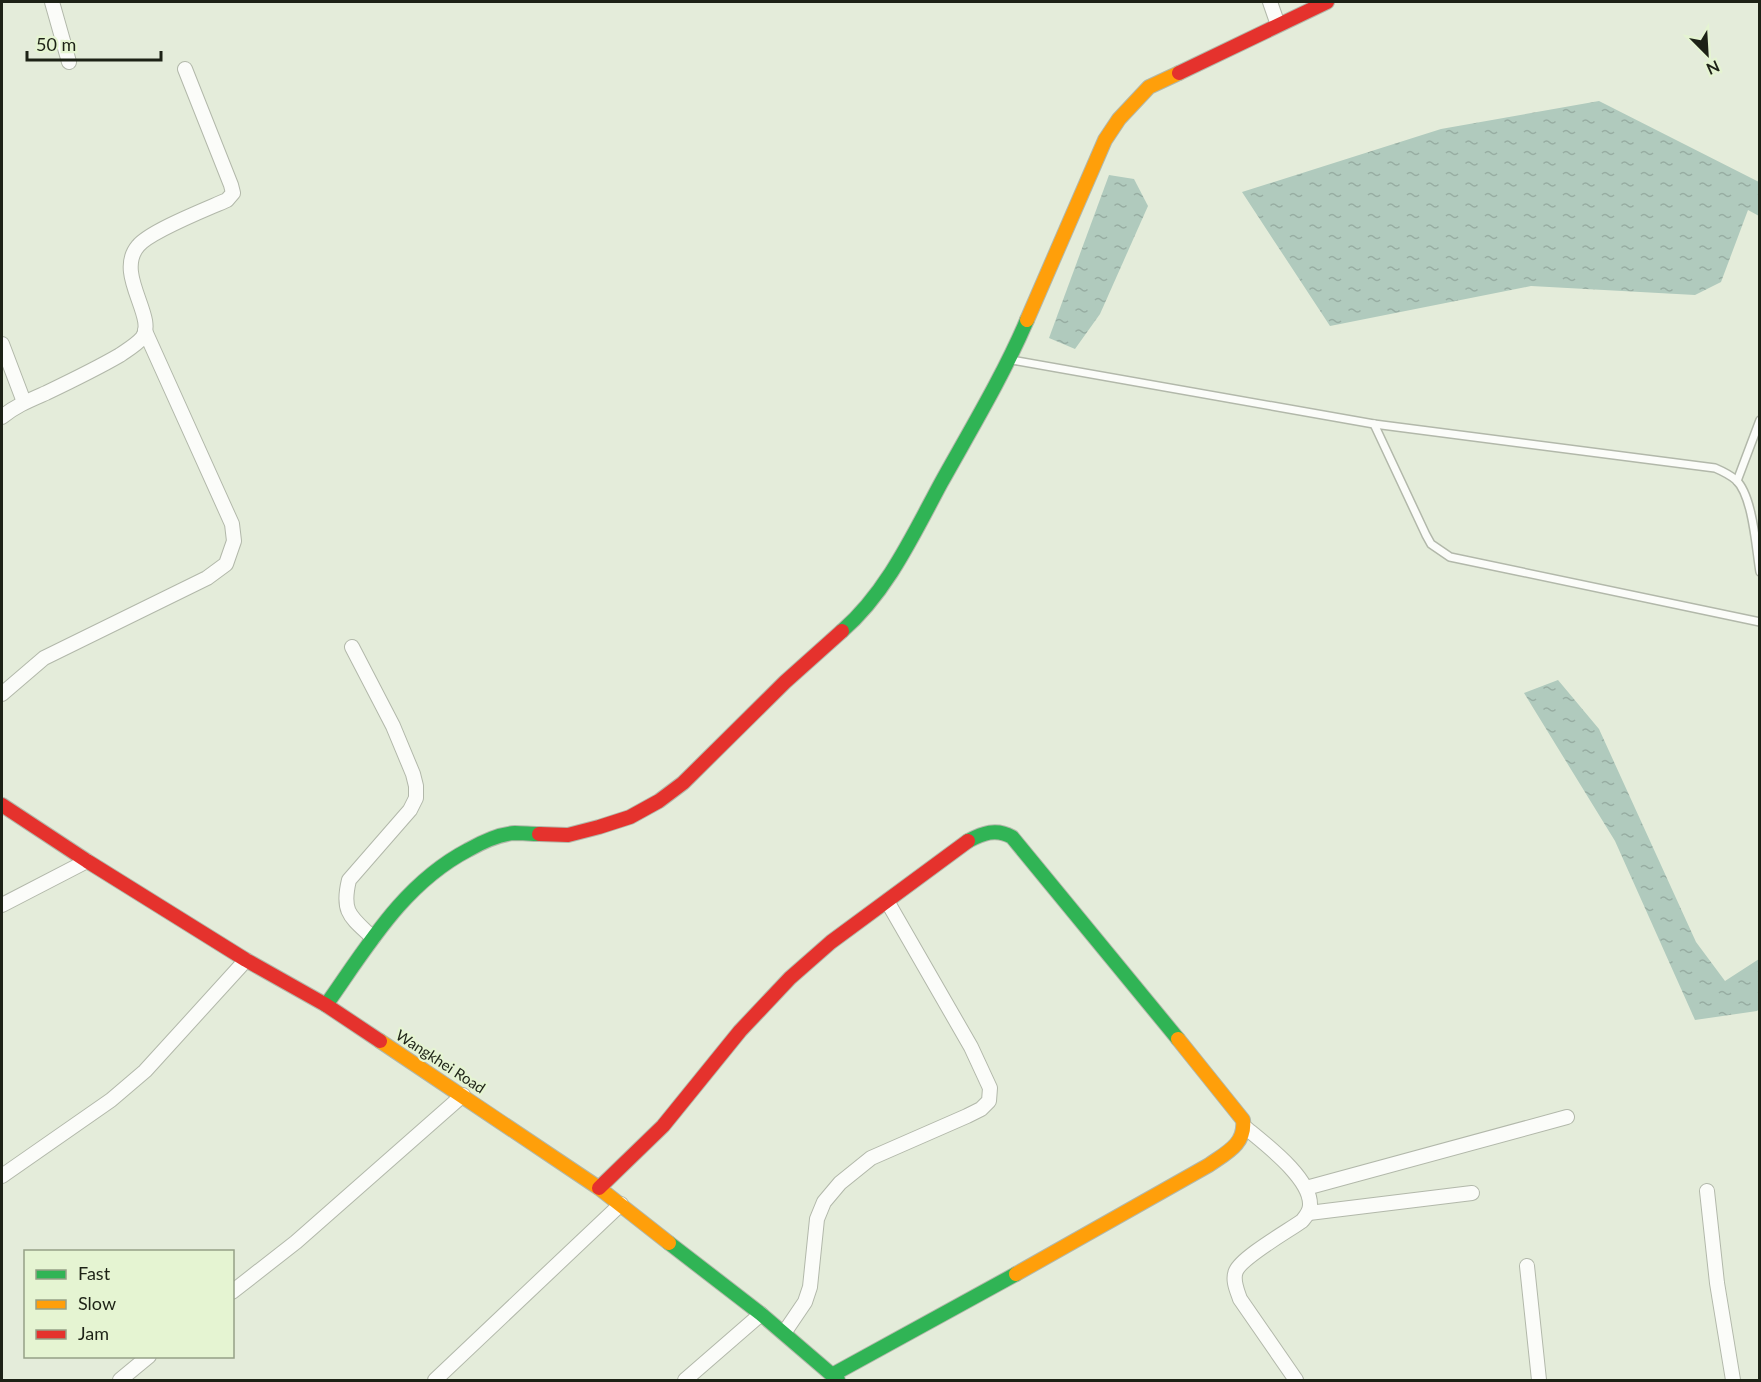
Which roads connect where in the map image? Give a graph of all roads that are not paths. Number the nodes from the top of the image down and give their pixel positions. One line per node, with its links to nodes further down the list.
1 (52, 2): 5 (street)
2 (1270, 2): 4 (street)
3 (1327, 2): 4 (street)
4 (1278, 25): 9 (street)
5 (69, 62)
6 (185, 69): 7 (street)
7 (145, 331): 10 (street); 18 (street)
8 (2, 344): 10 (street)
9 (1010, 360): 13 (lane); 23 (street)
10 (24, 402): 11 (street)
11 (2, 417)
12 (1760, 420): 14 (lane)
13 (1374, 424): 14 (lane); 16 (lane)
14 (1737, 481): 15 (lane)
15 (1760, 572)
16 (1760, 622)
17 (352, 647): 23 (street)
18 (2, 694)
19 (2, 805): 20 (street, Wangkhei Road)
20 (87, 861): 22 (street); 24 (street, Wangkhei Road)
21 (887, 901): 28 (street); 30 (street); 39 (street)
22 (2, 905)
23 (373, 938): 25 (street)
24 (246, 960): 25 (street, Wangkhei Road); 29 (street)
25 (326, 1005): 26 (street, Wangkhei Road)
26 (463, 1095): 30 (street, Wangkhei Road); 37 (street)
27 (1567, 1117): 31 (street)
28 (1246, 1128): 31 (street); 41 (street)
29 (2, 1176)
30 (600, 1188): 34 (street, Wangkhei Road)
31 (1306, 1188): 35 (street)
32 (1707, 1191): 47 (street)
33 (1472, 1193): 35 (street)
34 (621, 1204): 38 (street, Wangkhei Road); 43 (street)
35 (1309, 1213): 45 (street)
36 (1527, 1266): 46 (street)
37 (234, 1290)
38 (761, 1314): 39 (street, Wangkhei Road); 44 (street)
39 (784, 1333): 41 (street, Wangkhei Road)
40 (147, 1358): 42 (street)
41 (835, 1378)
42 (120, 1380)
43 (435, 1380)
44 (686, 1380)
45 (1296, 1380)
46 (1539, 1380)
47 (1733, 1380)

